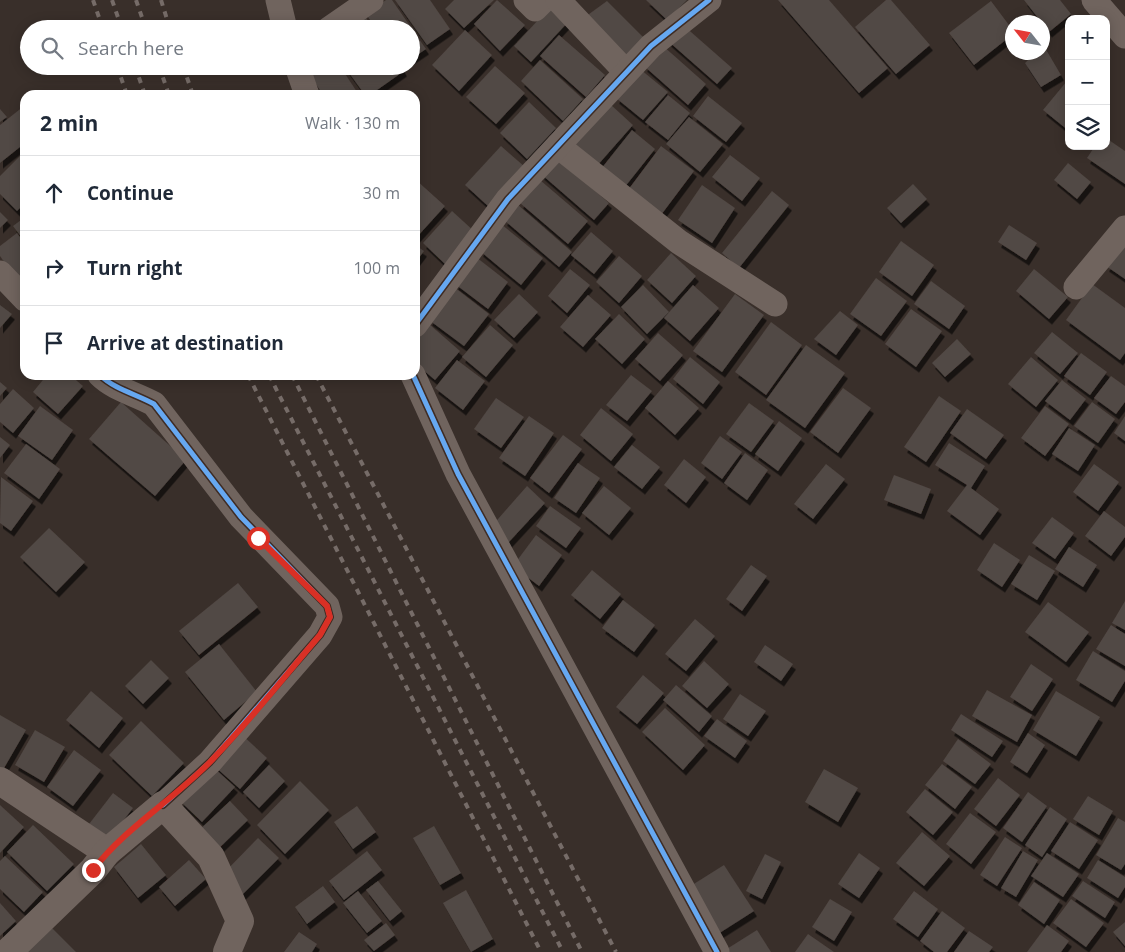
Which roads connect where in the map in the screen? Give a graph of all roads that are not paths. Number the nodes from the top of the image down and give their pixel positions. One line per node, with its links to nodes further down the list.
1 (278, 0): 8 (street)
2 (371, 0): 9 (street)
3 (526, 0): 4 (street)
4 (544, 0)
5 (558, 0): 11 (street)
6 (709, 0): 11 (street)
7 (1109, 7): 10 (street)
8 (283, 20)
9 (342, 20)
10 (1125, 36)
11 (626, 72): 14 (street)
12 (300, 75): 13 (street)
13 (305, 90)
14 (558, 146): 19 (street); 20 (street)
15 (1125, 228): 17 (street)
16 (0, 273): 18 (street)
17 (1076, 287)
18 (20, 294)
19 (774, 304)
20 (420, 318)
21 (105, 380): 24 (street)
22 (415, 380): 28 (street)
23 (0, 781): 25 (street)
24 (163, 805): 25 (street); 27 (street)
25 (107, 852): 26 (street)
26 (8, 952)
27 (227, 952)
28 (717, 952)

